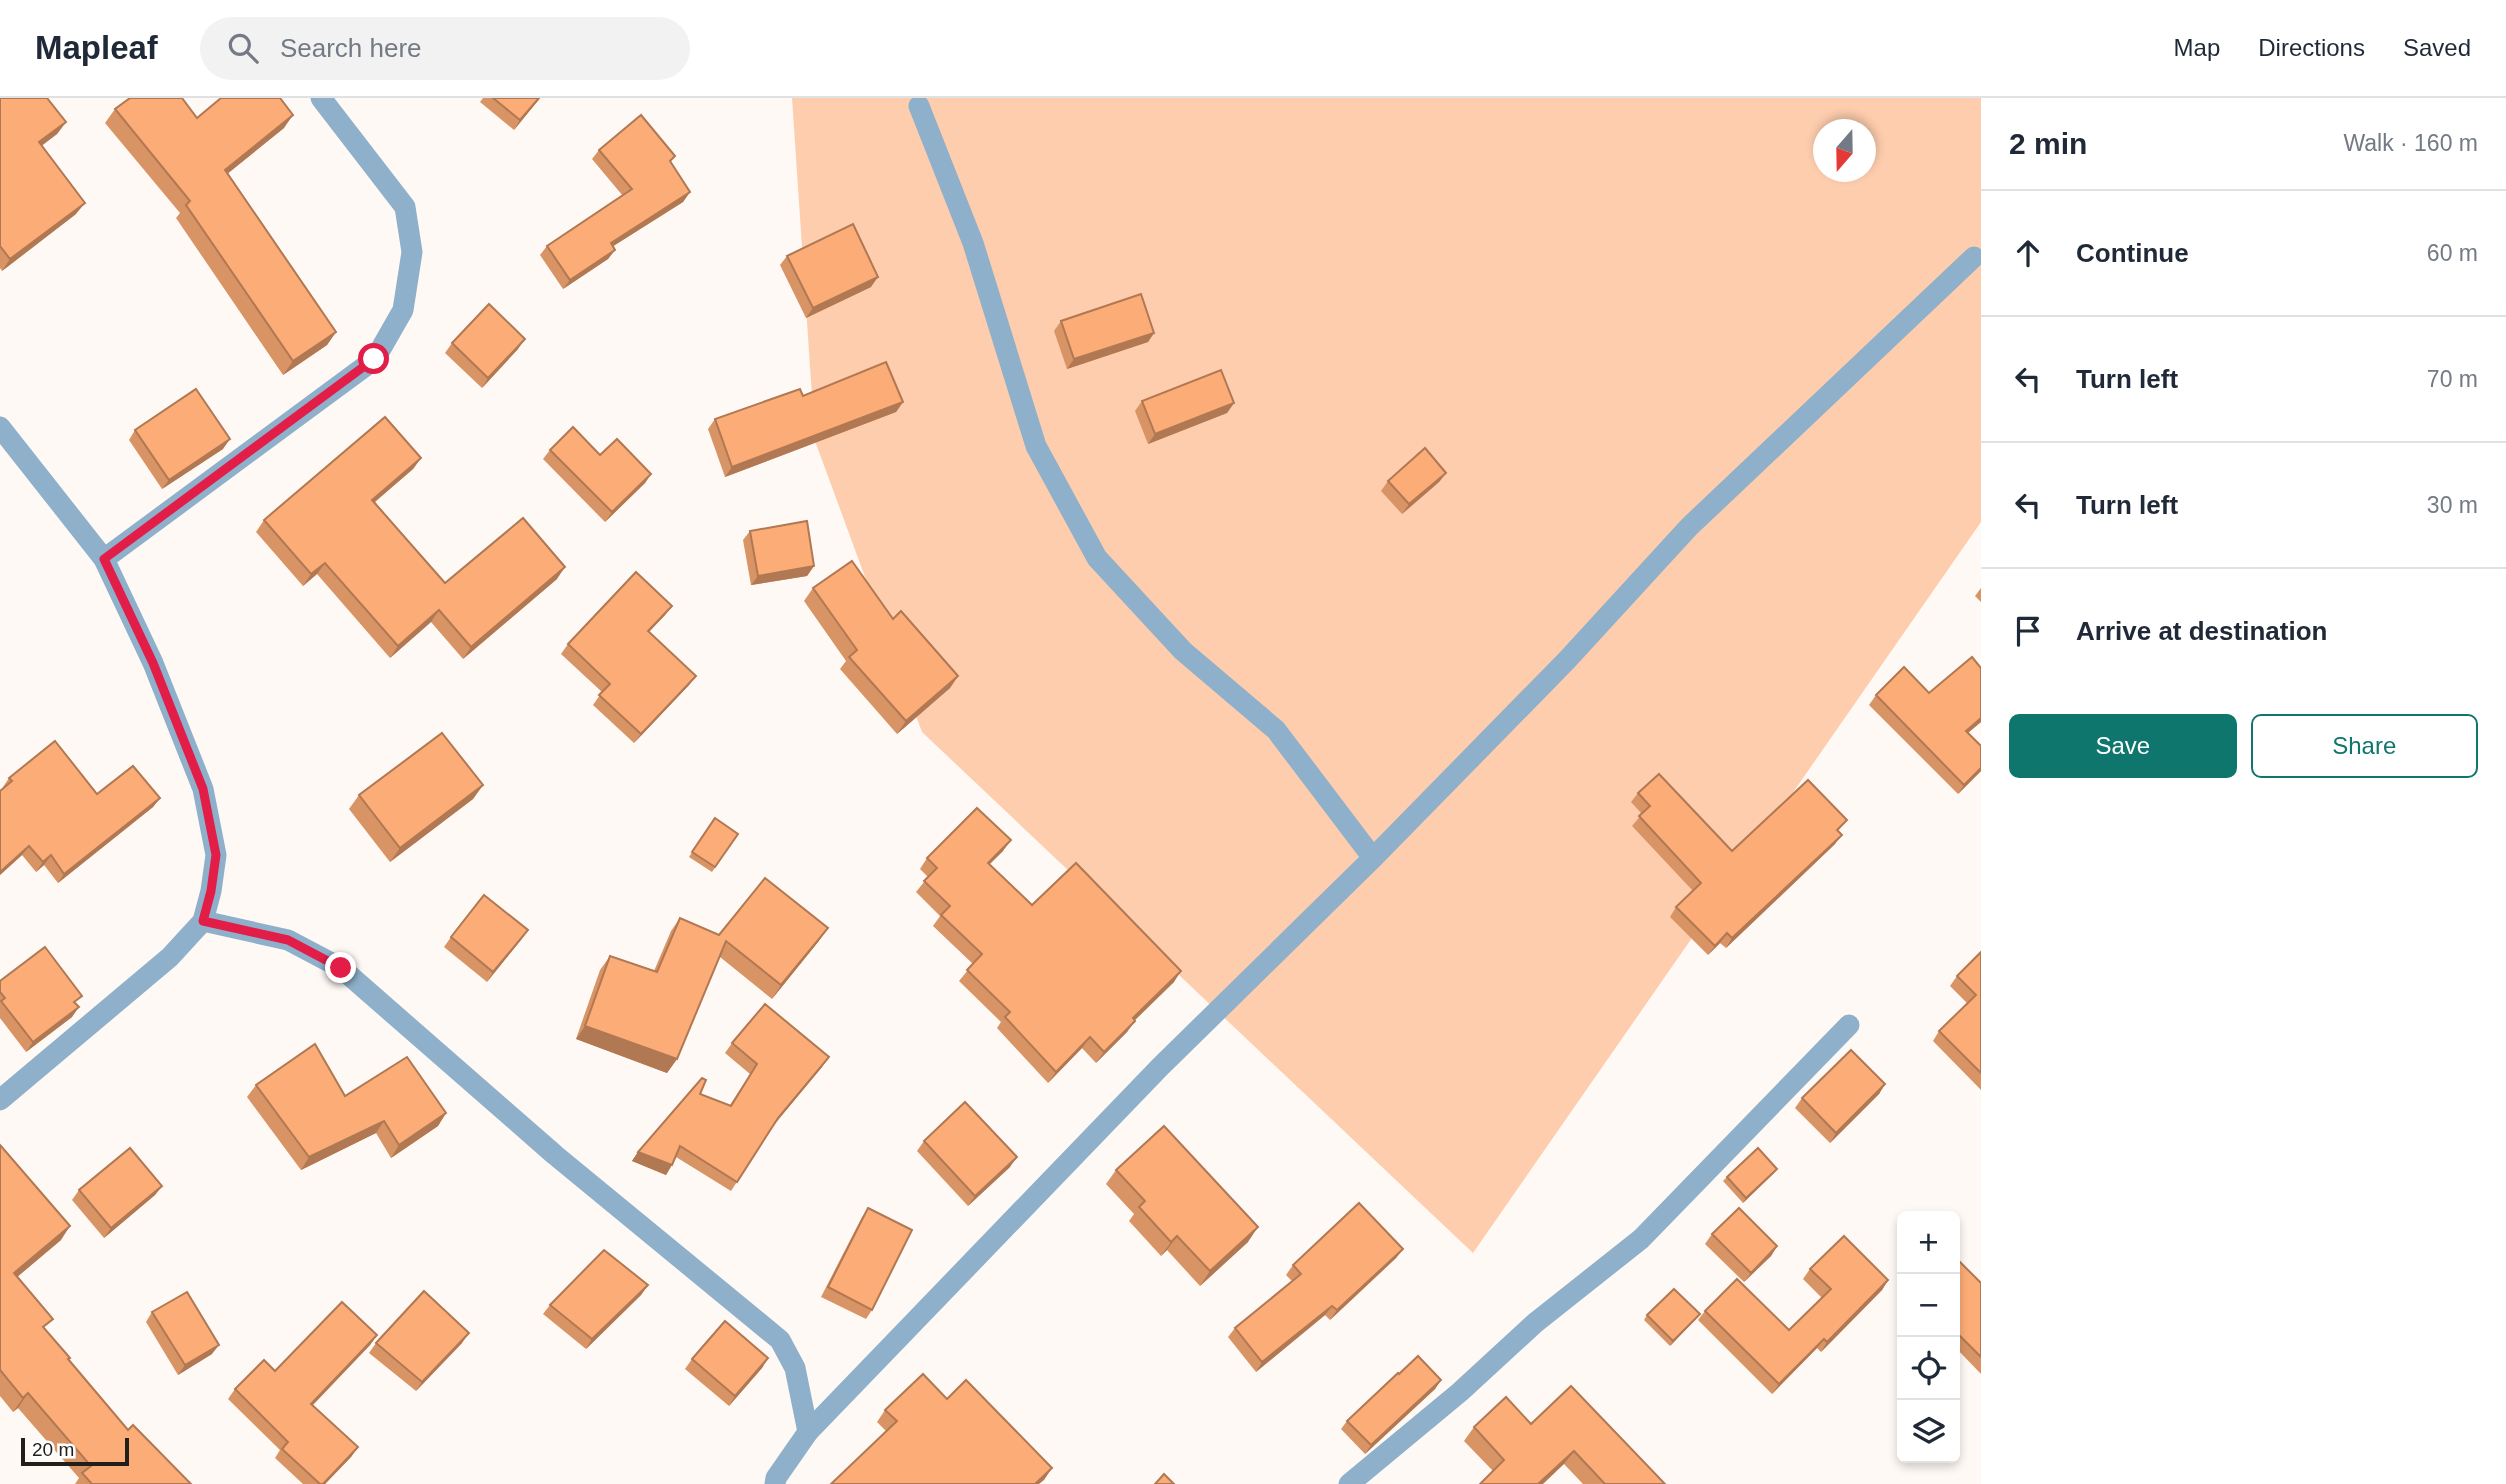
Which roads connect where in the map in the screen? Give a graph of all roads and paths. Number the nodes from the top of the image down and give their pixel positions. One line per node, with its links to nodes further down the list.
1 (321, 98): 5 (street)
2 (919, 106): 6 (street)
3 (1975, 257): 6 (street)
4 (0, 427): 5 (street)
5 (104, 559): 7 (street)
6 (1373, 858): 10 (street)
7 (203, 921): 9 (street); 10 (street)
8 (1849, 1024): 12 (street)
9 (0, 1100)
10 (808, 1432): 11 (street)
11 (775, 1484)
12 (1349, 1484)

